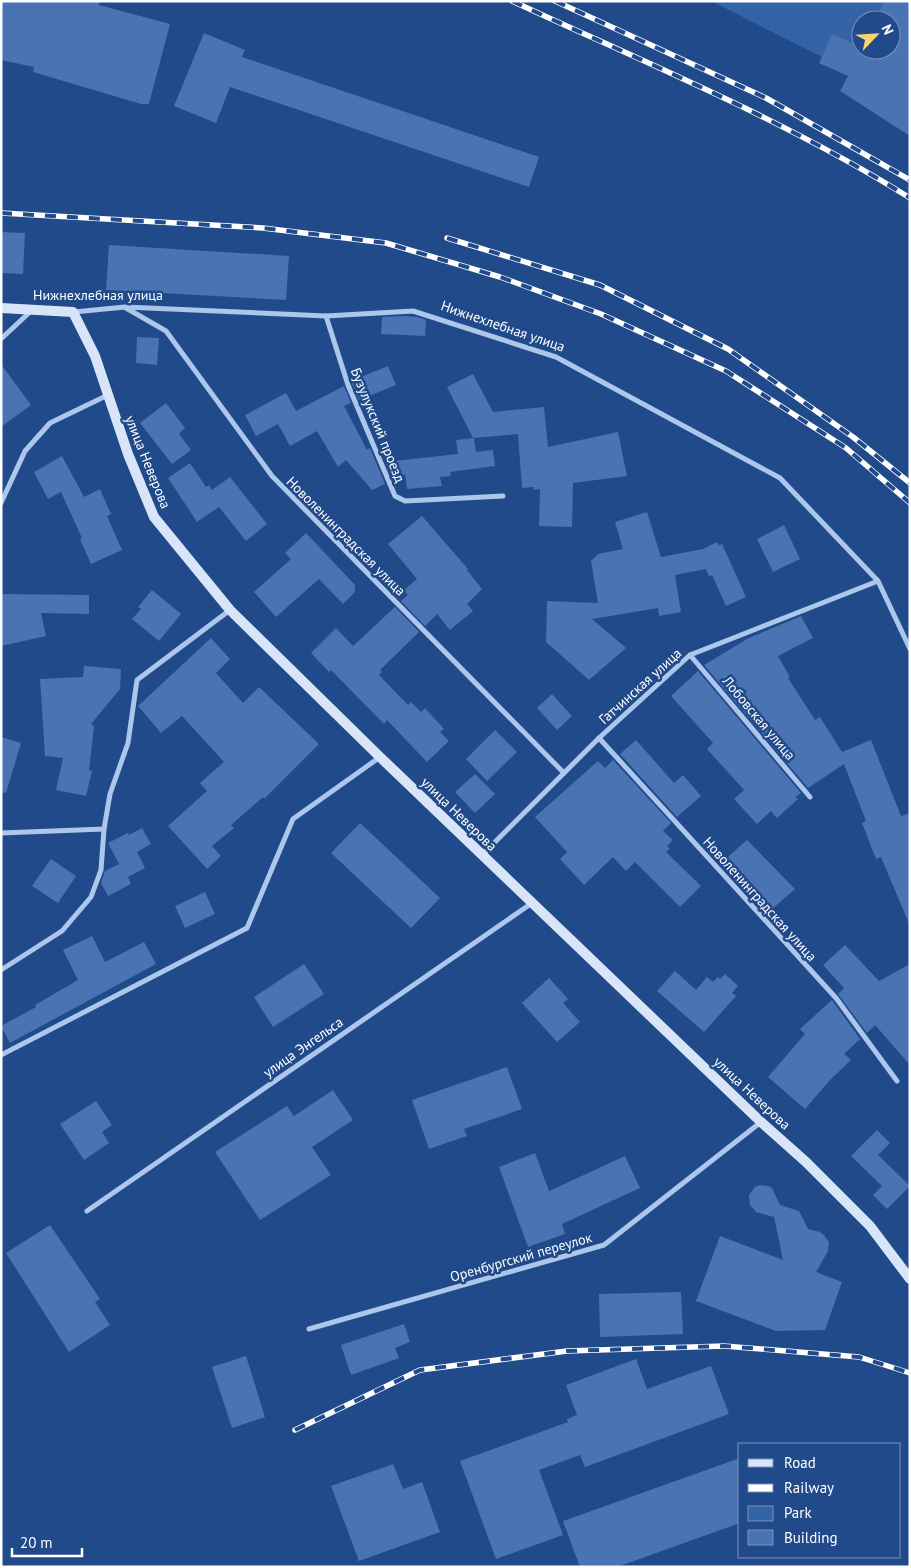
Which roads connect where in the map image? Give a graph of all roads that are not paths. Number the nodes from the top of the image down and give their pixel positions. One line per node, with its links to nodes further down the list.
1 (125, 307): 4 (street, Нижнехлебная улица); 5 (street, Нижнехлебная улица); 16 (street, Новоленинградская улица)
2 (1, 308): 3 (street, Нижнехлебная улица)
3 (32, 310): 4 (street, Нижнехлебная улица); 6 (street)
4 (72, 312): 7 (street, улица Неверова)
5 (326, 316): 8 (street, Бузулукский проезд); 10 (street, Нижнехлебная улица)
6 (1, 339)
7 (108, 394): 9 (street); 11 (street, улица Неверова)
8 (503, 496)
9 (1, 503)
10 (878, 580): 12 (street, Нижнехлебная улица); 13 (street, Гатчинская улица)
11 (230, 610): 15 (street, улица Неверова); 18 (street)
12 (910, 649)
13 (690, 654): 14 (street, Гатчинская улица); 17 (street, Лобовская улица)
14 (599, 738): 16 (street, Гатчинская улица); 24 (street, Новоленинградская улица)
15 (380, 758): 20 (street, улица Неверова); 23 (street)
16 (564, 773): 20 (street, Гатчинская улица)
17 (810, 797)
18 (104, 829): 19 (street); 22 (street)
19 (1, 834)
20 (482, 855): 21 (street, улица Неверова)
21 (533, 903): 25 (street, улица Неверова); 26 (street, улица Энгельса)
22 (1, 970)
23 (1, 1055)
24 (897, 1081)
25 (761, 1122): 27 (street, улица Неверова); 28 (street, Оренбургский переулок)
26 (87, 1211)
27 (910, 1279)
28 (309, 1329)

